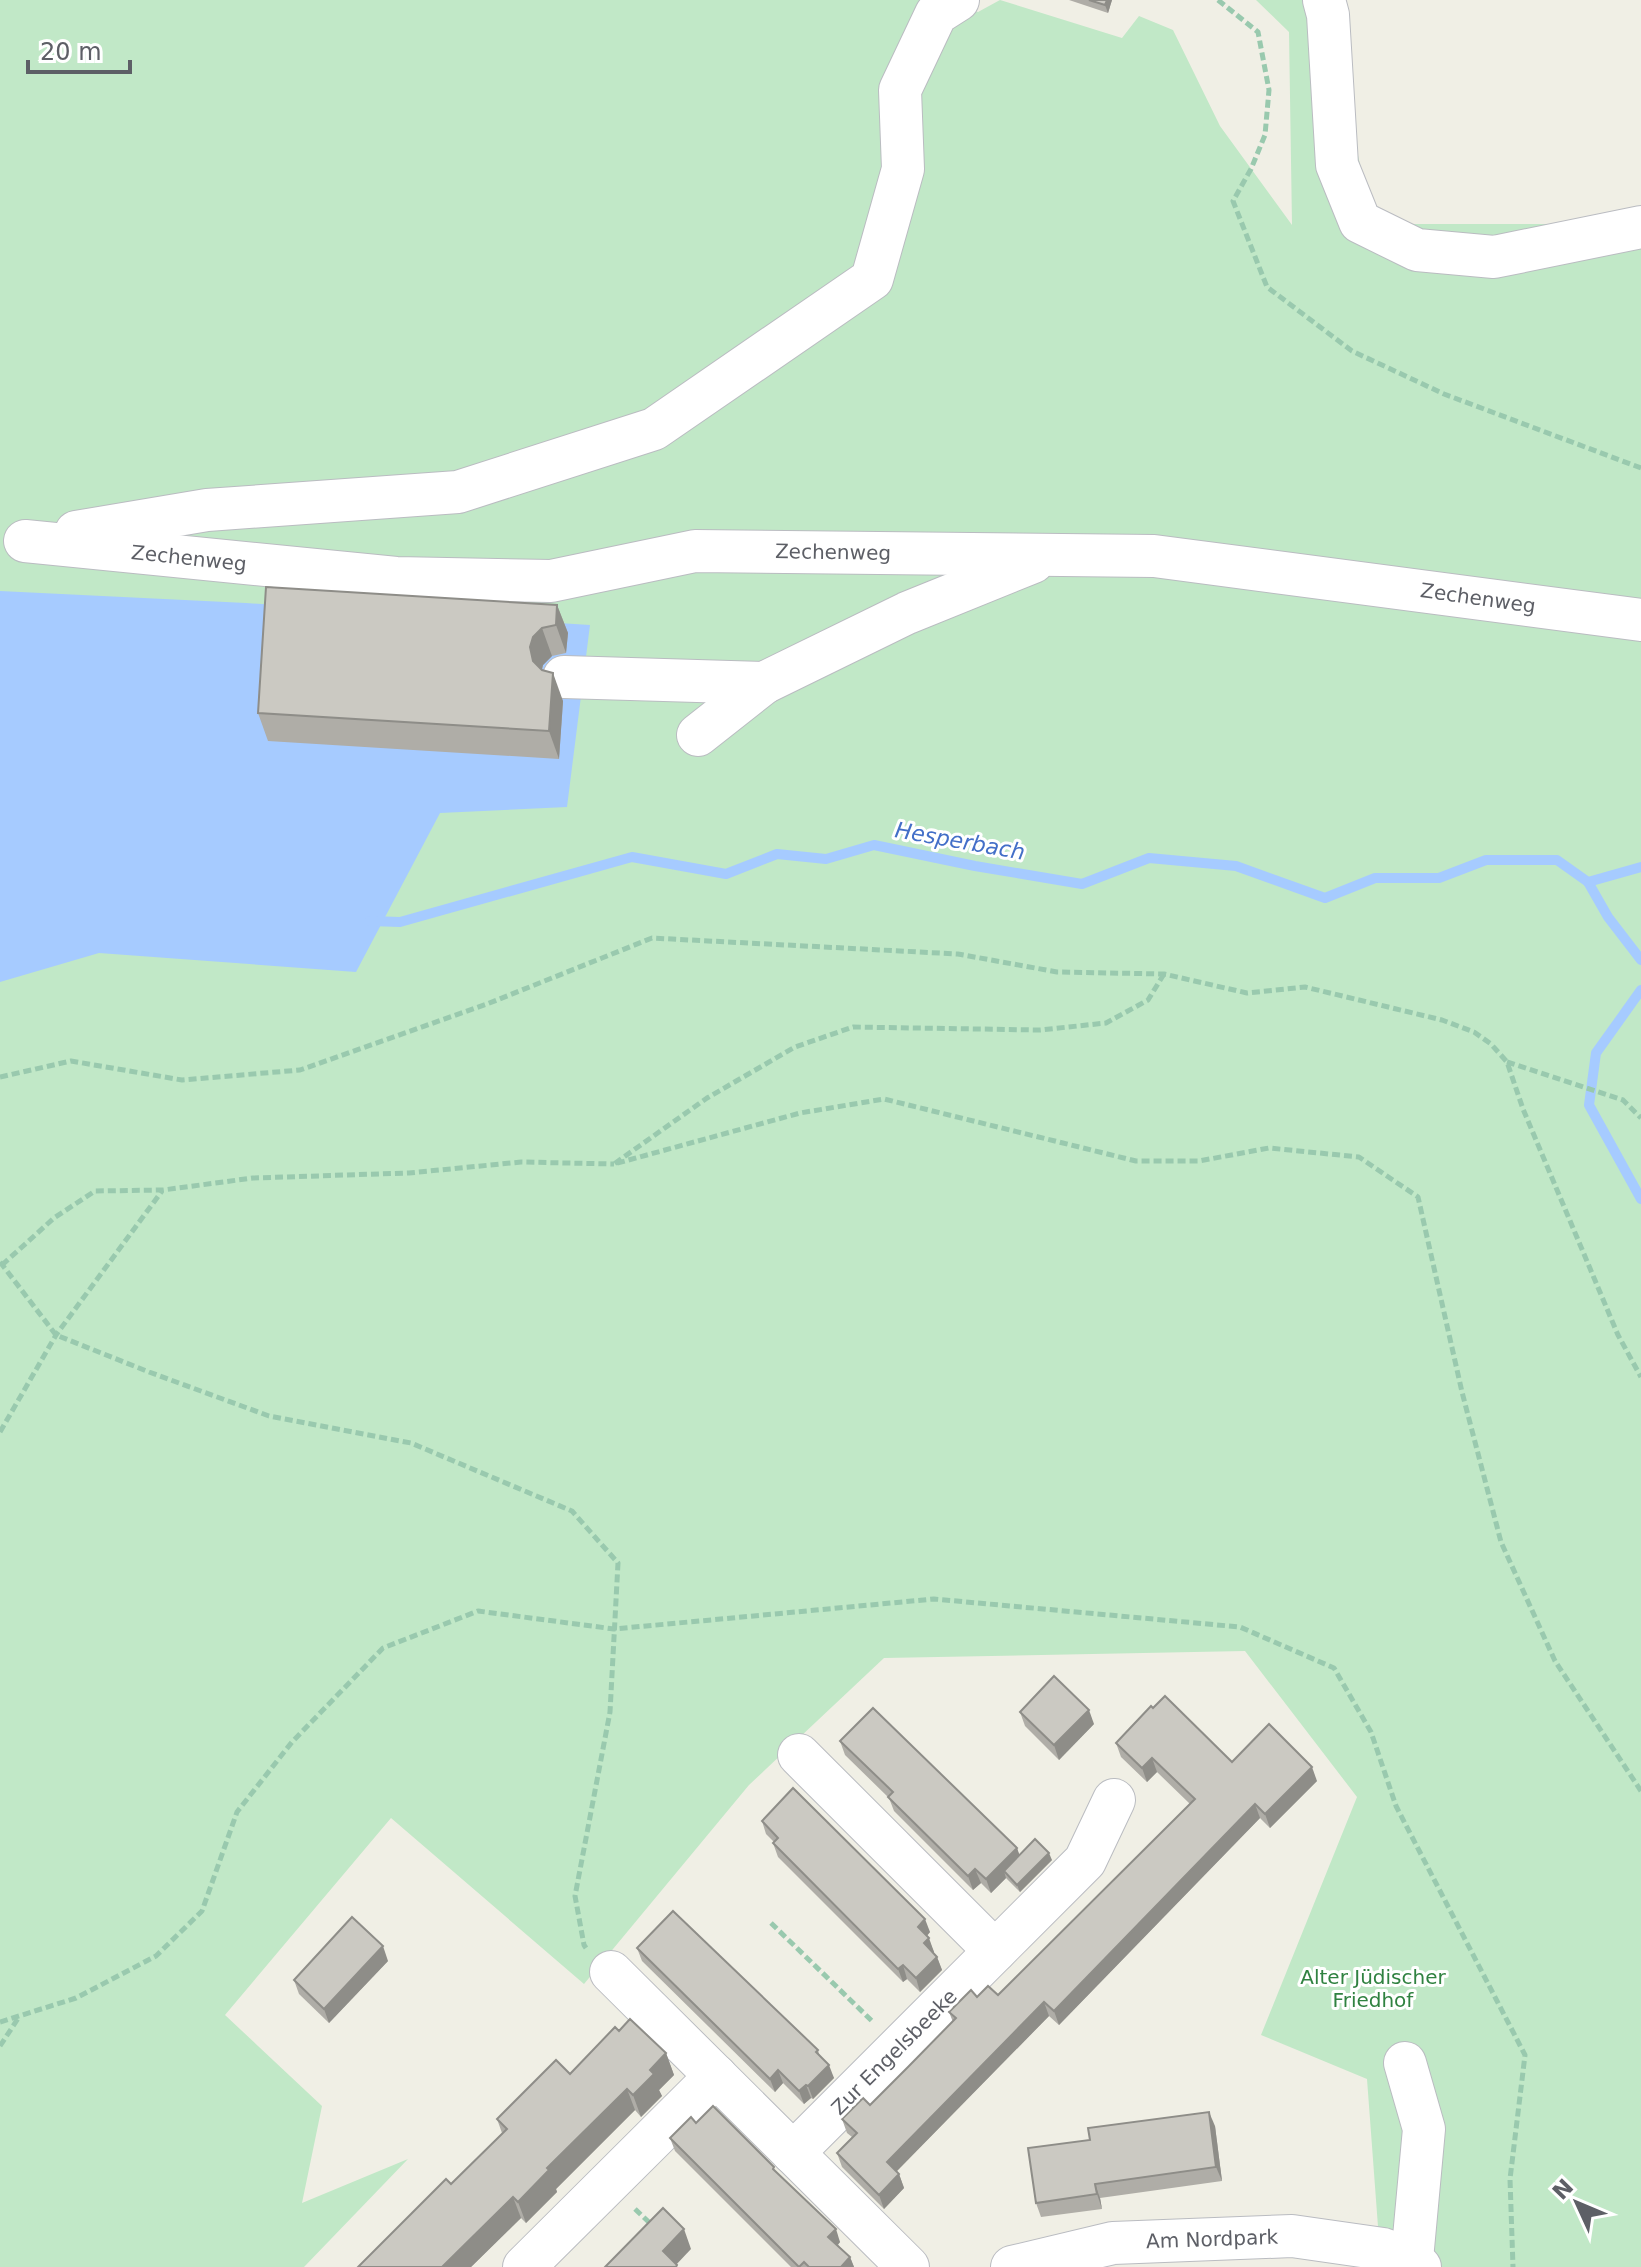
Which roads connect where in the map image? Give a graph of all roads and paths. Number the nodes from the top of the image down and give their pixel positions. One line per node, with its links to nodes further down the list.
1 (958, 0): 6 (street, Zechenweg)
2 (1218, 0): 5 (path)
3 (1324, 0): 4 (street)
4 (1641, 227)
5 (1641, 468)
6 (12, 542): 7 (street, Zechenweg)
7 (1053, 554): 8 (street, Zechenweg); 10 (street)
8 (1641, 620)
9 (564, 677): 10 (street)
10 (764, 683): 11 (street)
11 (698, 735)
12 (1164, 974): 13 (path); 14 (path); 16 (path)
13 (1507, 1062): 15 (path); 20 (path)
14 (0, 1077)
15 (1641, 1118)
16 (614, 1164): 17 (path); 24 (path)
17 (163, 1190): 18 (path); 19 (path)
18 (1, 1263): 19 (path)
19 (56, 1335): 21 (path); 22 (path)
20 (1641, 1377)
21 (0, 1432)
22 (614, 1629): 28 (path); 29 (path); 42 (path)
23 (799, 1755): 27 (street)
24 (1641, 1791)
25 (1114, 1800): 27 (street, Zur Engelsbeeke)
26 (771, 1923): 32 (path)
27 (995, 1951): 32 (street, Zur Engelsbeeke)
28 (611, 1972): 34 (street)
29 (19, 2016): 30 (path); 31 (path)
30 (0, 2022)
31 (0, 2046)
32 (899, 2047): 35 (street, Zur Engelsbeeke)
33 (1405, 2063): 38 (street)
34 (716, 2076): 35 (street); 36 (street)
35 (793, 2153): 40 (street)
36 (607, 2184): 37 (path); 39 (street)
37 (644, 2238)
38 (1416, 2263): 41 (street, Am Nordpark)
39 (524, 2267)
40 (908, 2267)
41 (1012, 2267)
42 (1513, 2267)

